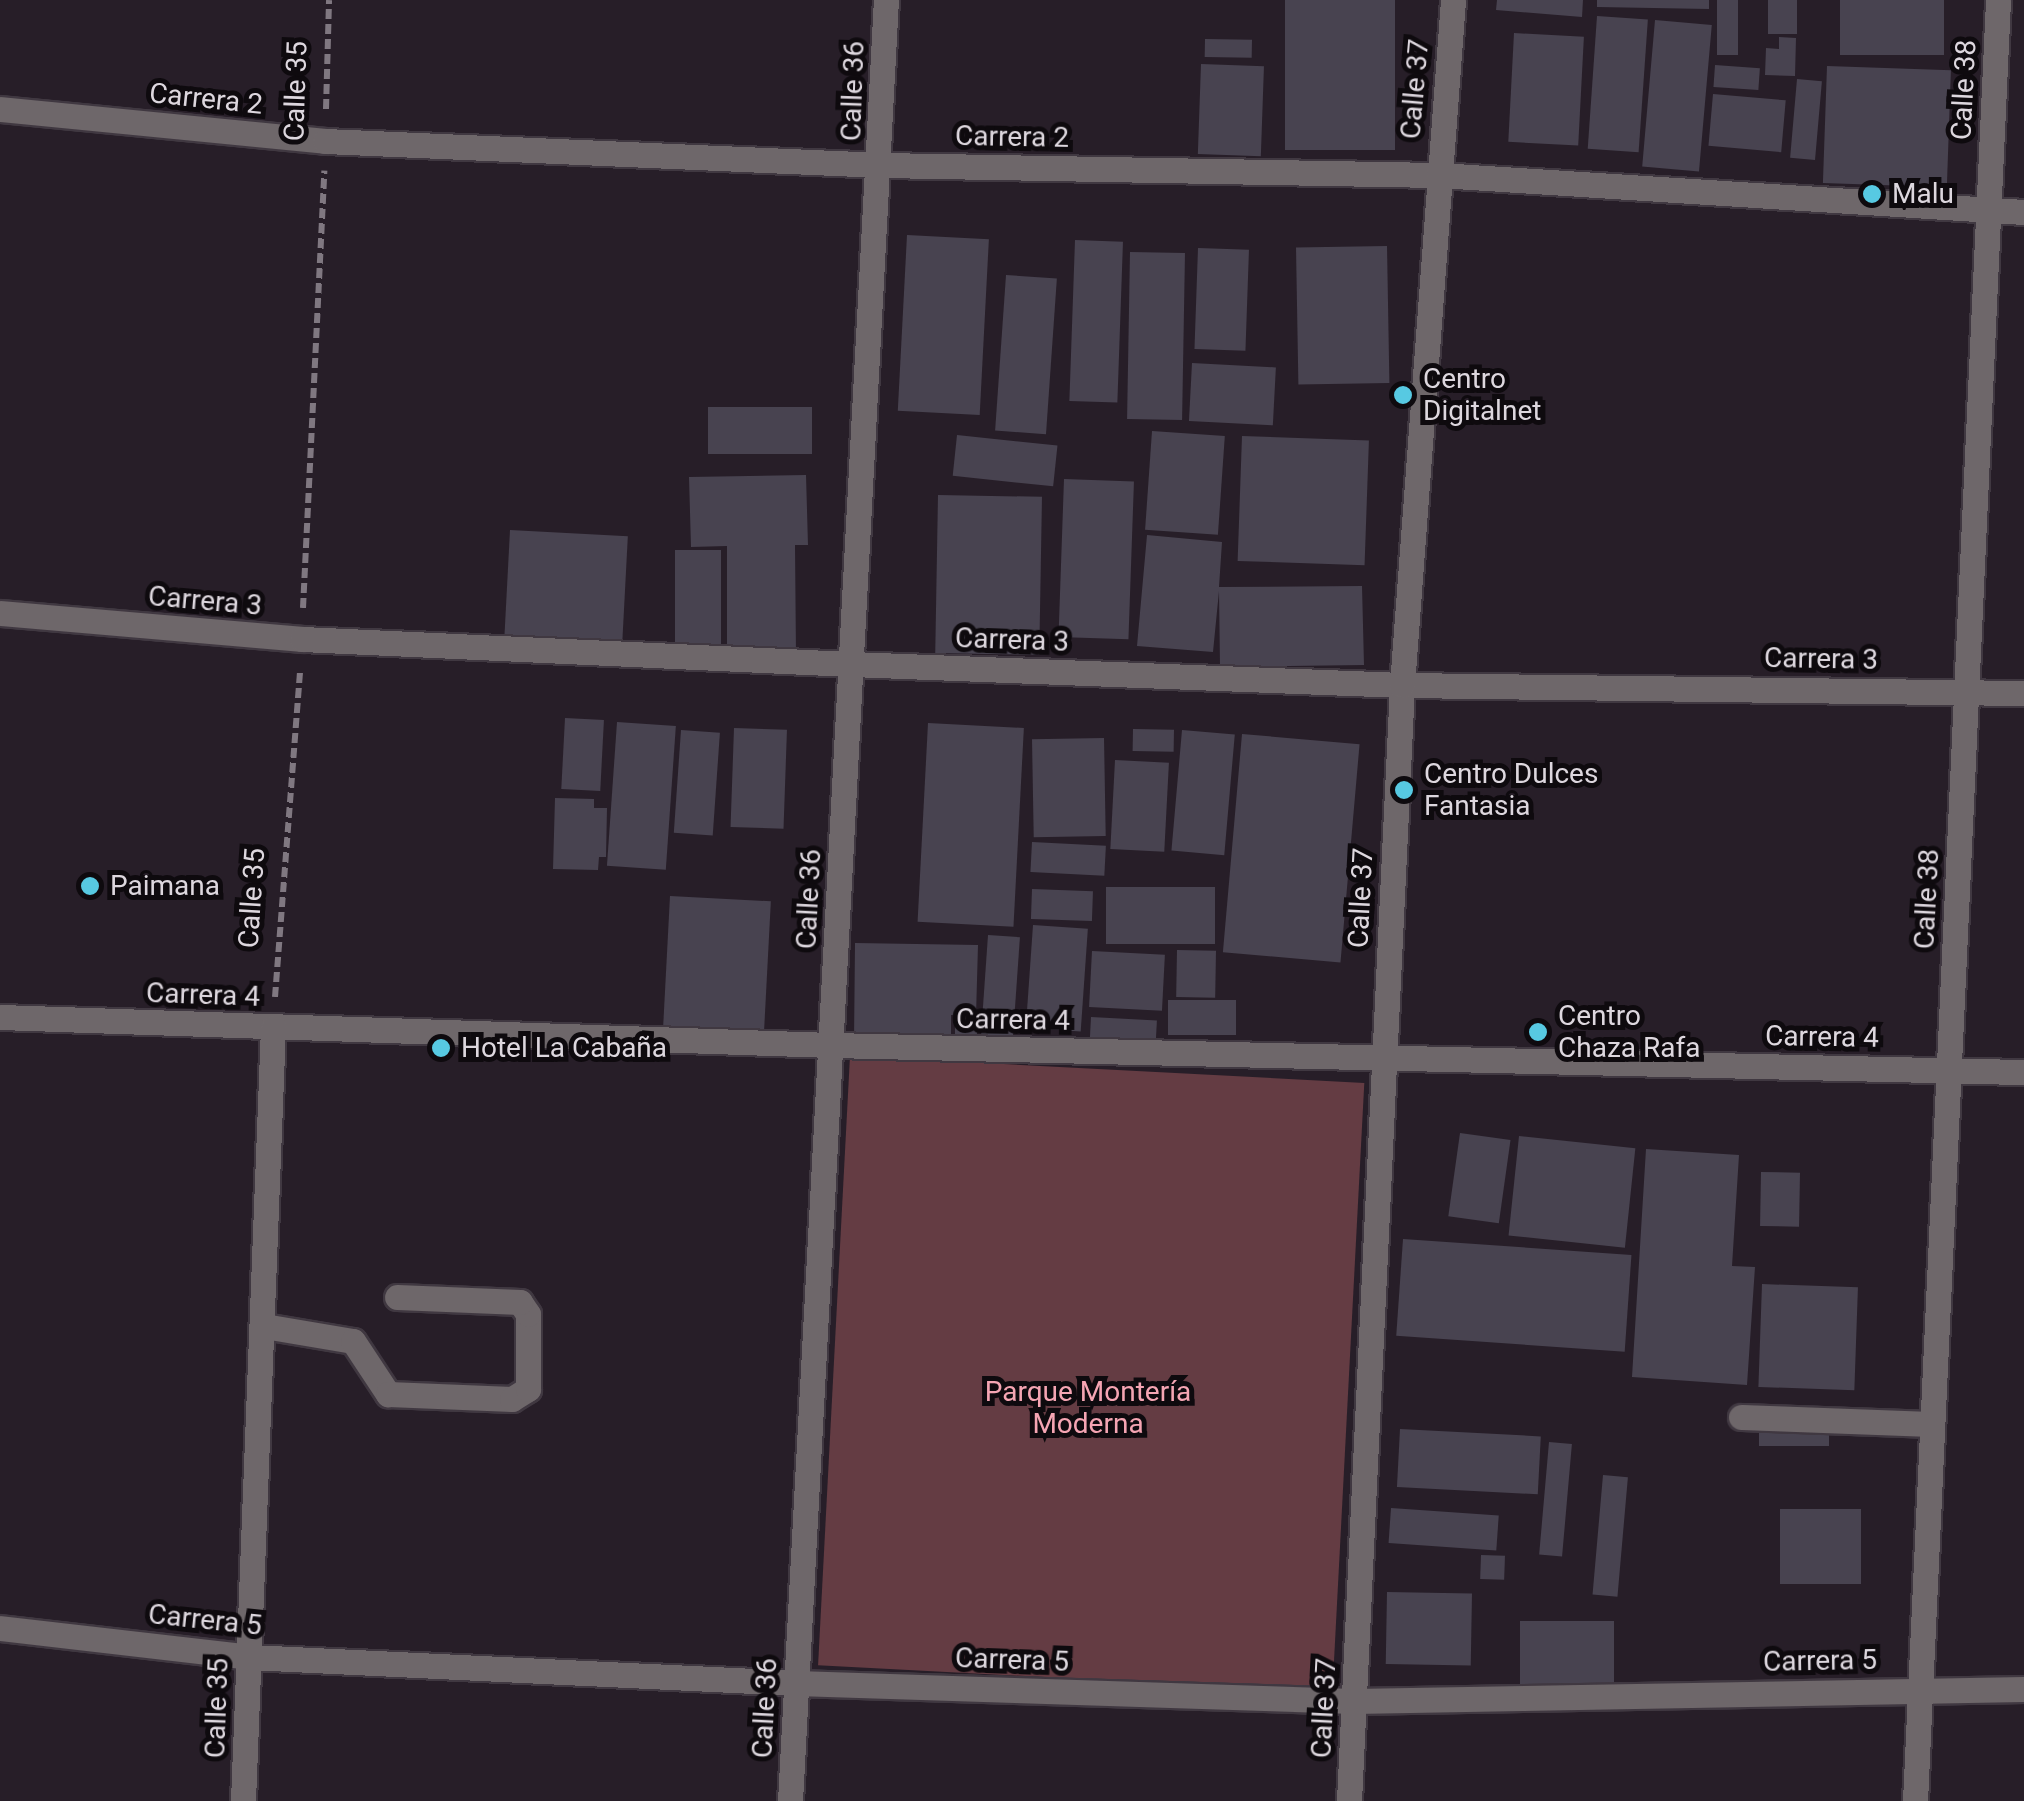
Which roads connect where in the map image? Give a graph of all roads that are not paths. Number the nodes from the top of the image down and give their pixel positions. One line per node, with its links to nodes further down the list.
1 (886, 0): 6 (street, Calle 36)
2 (1453, 0): 7 (street, Calle 37)
3 (1998, 12): 4 (street); 8 (street, Calle 38)
4 (2024, 23)
5 (0, 109): 6 (street, Carrera 2)
6 (881, 165): 7 (street, Carrera 2); 11 (street, Calle 36)
7 (1439, 175): 8 (street, Carrera 2); 12 (street, Calle 37)
8 (1988, 210): 9 (street, Carrera 2); 13 (street, Calle 38)
9 (2024, 212)
10 (0, 613): 11 (street, Carrera 3)
11 (851, 664): 12 (street, Carrera 3); 17 (street, Calle 36)
12 (1402, 685): 13 (street, Carrera 3); 18 (street, Calle 37)
13 (1966, 690): 14 (street, Carrera 3); 19 (street, Calle 38)
14 (2024, 693)
15 (0, 1017): 16 (street, Carrera 4)
16 (273, 1028): 17 (street, Carrera 4); 22 (street, Calle 35)
17 (832, 1046): 18 (street, Carrera 4); 27 (street, Calle 36)
18 (1383, 1059): 19 (street, Carrera 4); 30 (street, Calle 37)
19 (1949, 1070): 20 (street, Carrera 4); 24 (street, Calle 38)
20 (2024, 1072)
21 (397, 1297): 22 (street)
22 (264, 1326): 26 (street, Calle 35)
23 (1741, 1417): 24 (street)
24 (1932, 1424): 28 (street, Calle 38)
25 (0, 1628): 26 (street, Carrera 5)
26 (249, 1656): 27 (street, Carrera 5); 31 (street, Calle 35)
27 (796, 1684): 30 (street, Carrera 5); 32 (street, Calle 36)
28 (1920, 1689): 29 (street, Carrera 5); 30 (street, Carrera 5); 34 (street, Calle 38)
29 (2024, 1689)
30 (1354, 1701): 33 (street, Calle 37)
31 (244, 1801)
32 (790, 1801)
33 (1349, 1801)
34 (1915, 1801)

